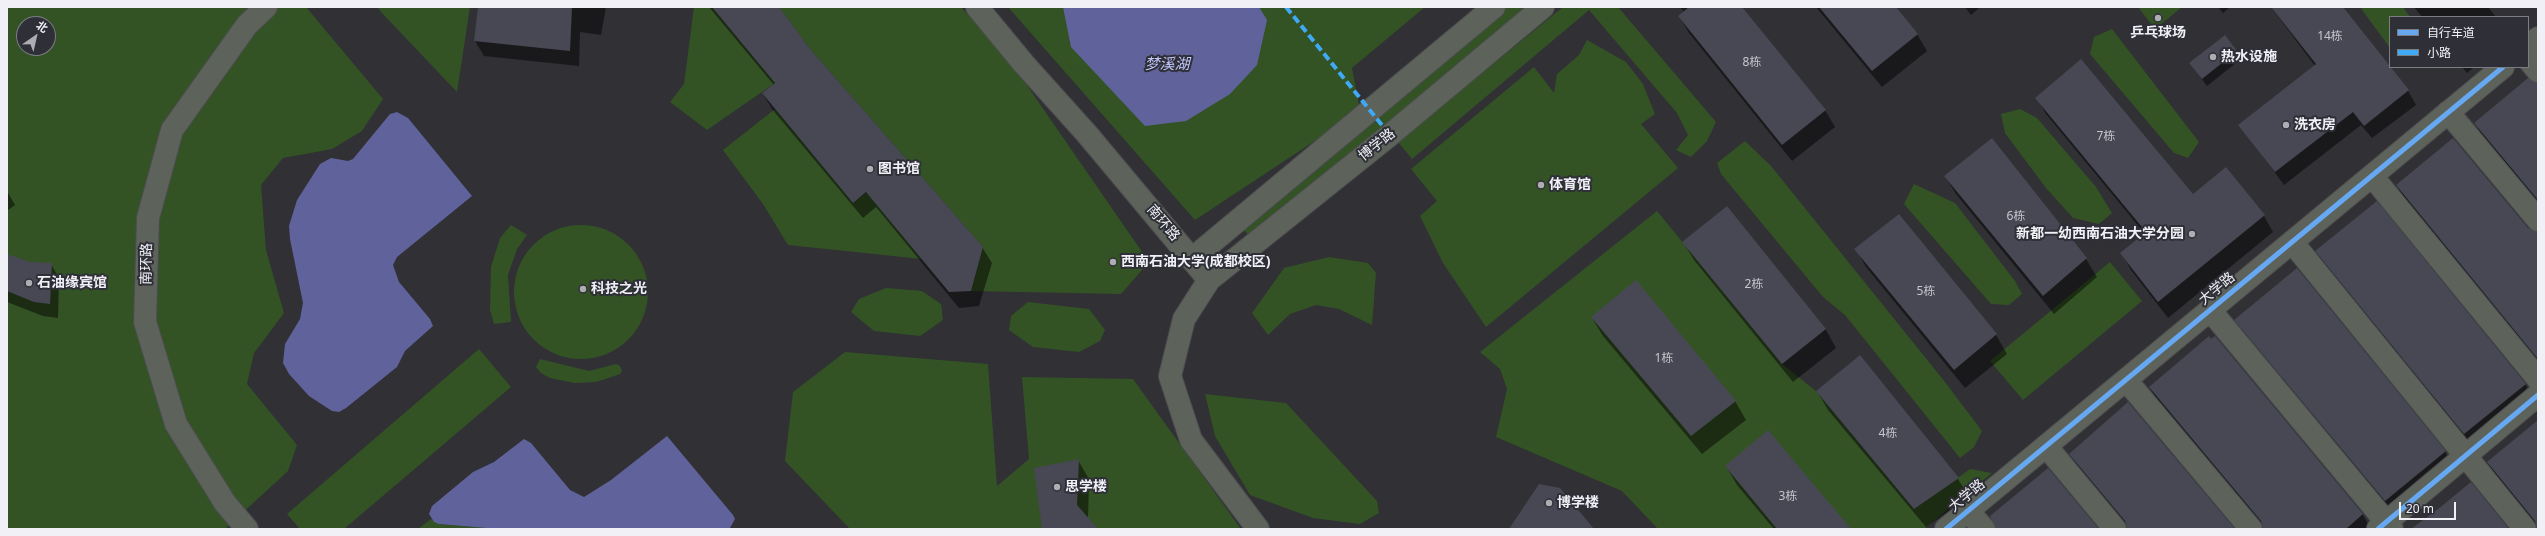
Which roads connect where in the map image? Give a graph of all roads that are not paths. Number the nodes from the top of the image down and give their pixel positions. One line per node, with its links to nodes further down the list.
1 (266, 7): 23 (street, 南环路)
2 (977, 7): 14 (street, 南环路)
3 (1494, 7): 14 (street)
4 (1543, 7): 15 (street, 博学路)
5 (2538, 38): 6 (street)
6 (2529, 45)
7 (2529, 60): 9 (street)
8 (2502, 68): 10 (street, 大学路)
9 (2538, 71)
10 (2448, 112): 11 (street, 大学路); 12 (street)
11 (2372, 176): 13 (street, 大学路); 17 (street)
12 (2538, 220)
13 (2292, 242): 16 (street, 大学路); 21 (street)
14 (1193, 258): 15 (street, 南环路)
15 (1209, 280): 25 (street)
16 (2210, 310): 18 (street, 大学路); 24 (street)
17 (2538, 379)
18 (2126, 380): 20 (street, 大学路); 29 (street)
19 (2538, 395): 21 (street)
20 (2046, 446): 22 (street, 大学路); 28 (street)
21 (2466, 456): 24 (street); 30 (street)
22 (1968, 510): 26 (street, 大学路); 27 (street)
23 (239, 526)
24 (2385, 527)
25 (1258, 529)
26 (1946, 529)
27 (1984, 529)
28 (2115, 529)
29 (2251, 529)
30 (2525, 529)

